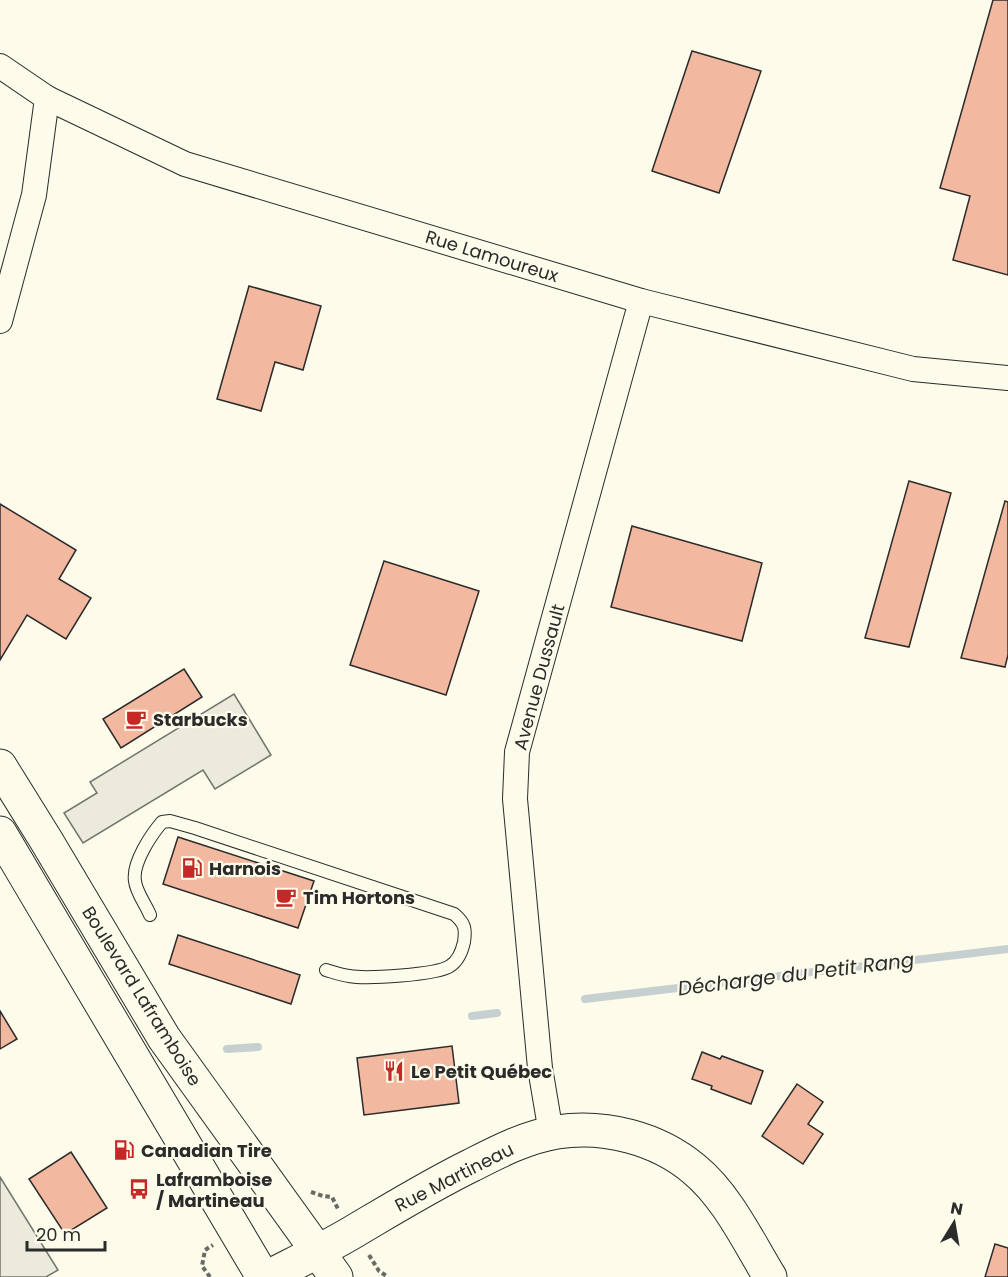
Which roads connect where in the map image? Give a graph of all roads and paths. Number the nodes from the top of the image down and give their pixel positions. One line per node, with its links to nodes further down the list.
1 (0, 66): 2 (street, Rue Lamoureux)
2 (47, 98): 3 (street, Rue Lamoureux); 4 (street)
3 (641, 301): 5 (street, Rue Lamoureux); 10 (street, Avenue Dussault)
4 (0, 321)
5 (1008, 378)
6 (0, 766): 14 (main road, Boulevard Laframboise)
7 (0, 833): 16 (main road, Boulevard Laframboise)
8 (150, 915): 9 (lane)
9 (326, 970)
10 (551, 1133): 14 (main road, Rue Martineau); 18 (main road, Rue Martineau)
11 (306, 1190): 12 (path)
12 (332, 1197)
13 (206, 1250): 15 (path)
14 (327, 1264): 17 (main road, Rue Martineau)
15 (210, 1277)
16 (263, 1277)
17 (268, 1277)
18 (770, 1277)

